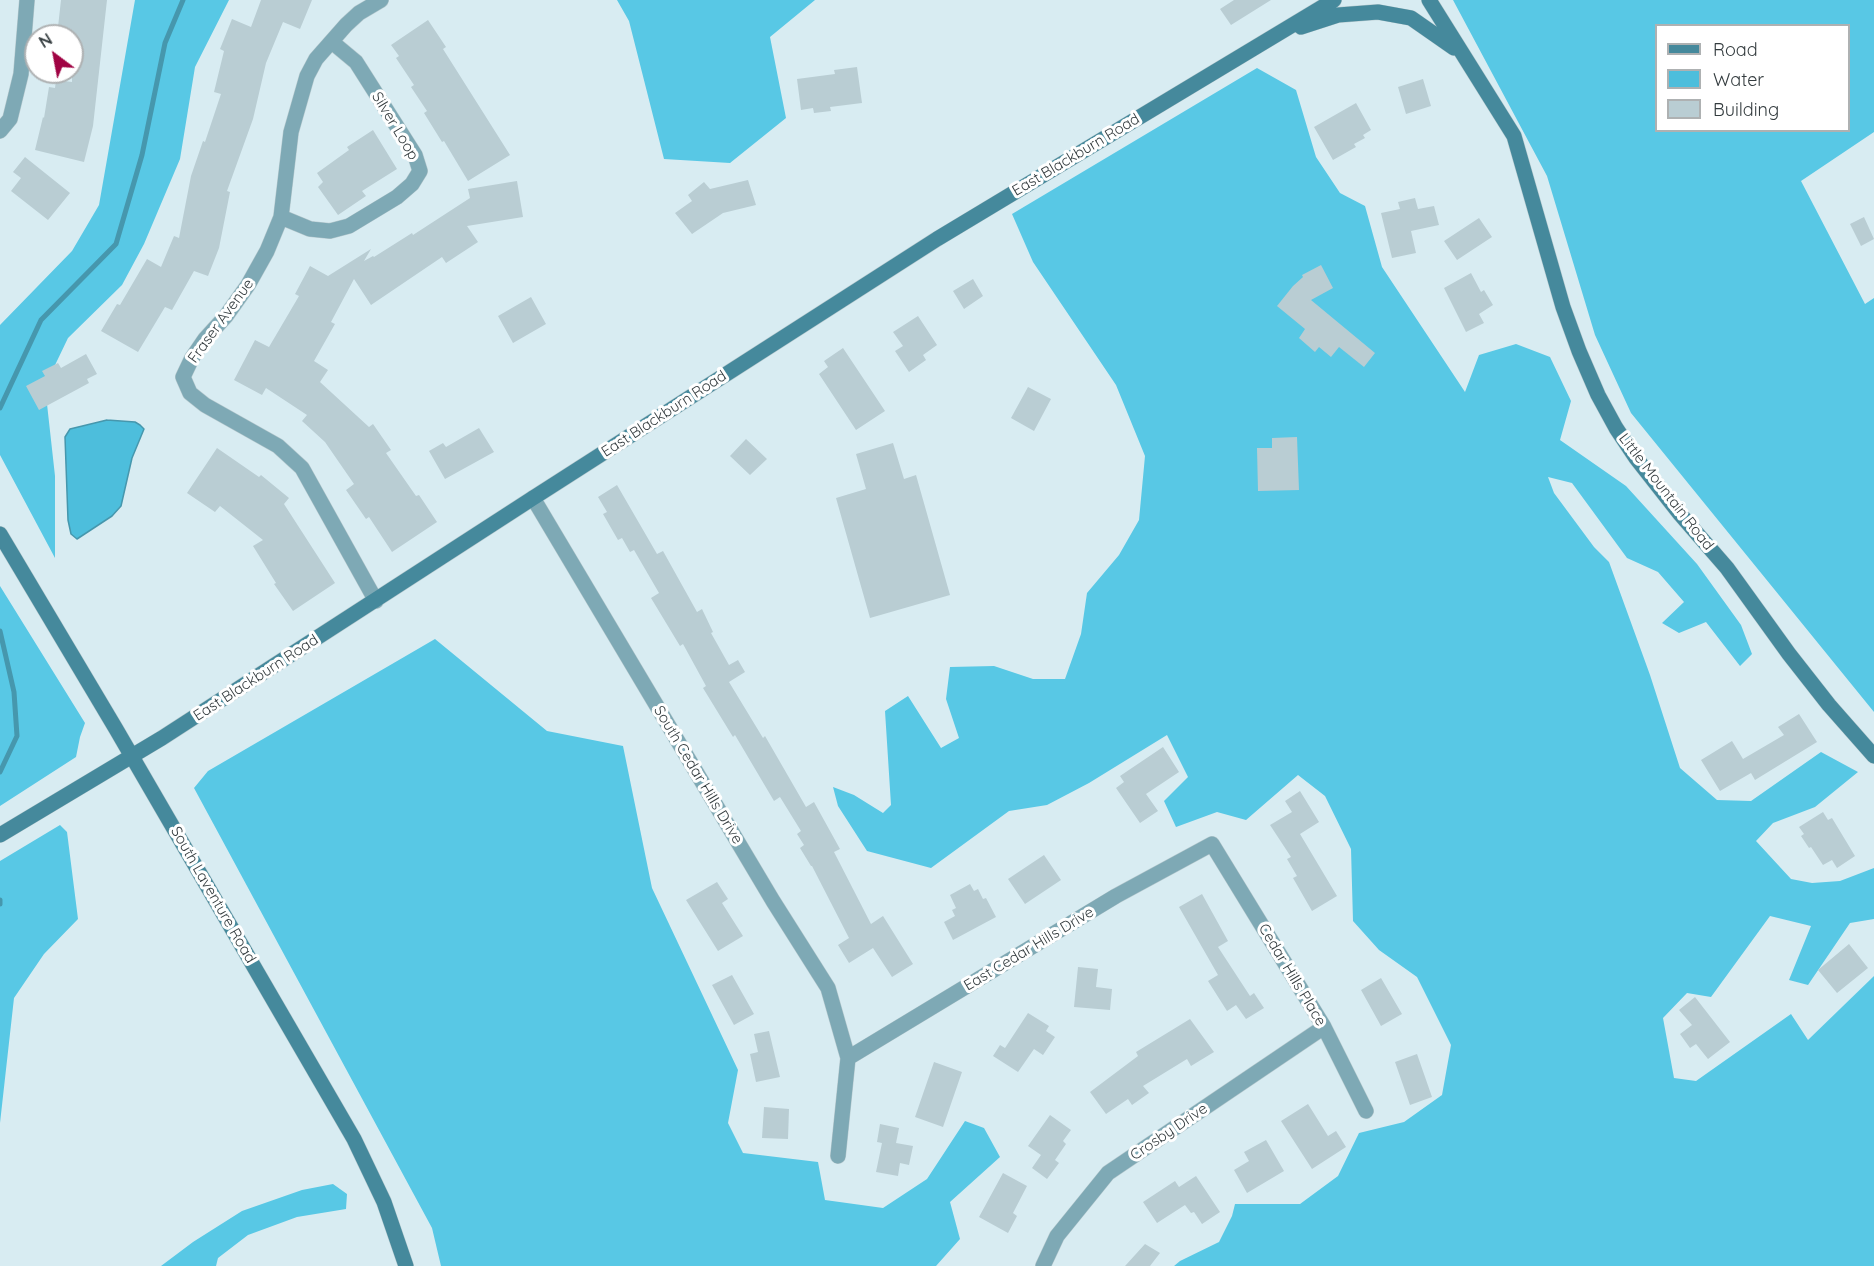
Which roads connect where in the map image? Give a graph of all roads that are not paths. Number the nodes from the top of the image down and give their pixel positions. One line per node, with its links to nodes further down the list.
1 (27, 0): 8 (street)
2 (381, 0): 6 (street, Fraser Avenue)
3 (1334, 0): 5 (street, East Blackburn Road)
4 (1429, 0): 7 (street, Little Mountain Road)
5 (1277, 34): 7 (street); 10 (street, East Blackburn Road)
6 (332, 42): 9 (street, Fraser Avenue); 9 (street, Silver Loop)
7 (1464, 55): 14 (street, Little Mountain Road)
8 (0, 131)
9 (281, 218): 12 (street, Fraser Avenue)
10 (533, 498): 12 (street, East Blackburn Road); 18 (street, South Cedar Hills Drive)
11 (0, 534): 13 (street, South Laventure Road)
12 (376, 601): 13 (street, East Blackburn Road)
13 (132, 756): 15 (street, East Blackburn Road); 21 (street, South Laventure Road)
14 (1874, 756)
15 (0, 835)
16 (1212, 844): 17 (street, Cedar Hills Place); 18 (street, East Cedar Hills Drive)
17 (1324, 1027): 19 (street, Cedar Hills Place); 22 (street, Crosby Drive)
18 (848, 1058): 20 (street)
19 (1366, 1111)
20 (838, 1156)
21 (406, 1266)
22 (1044, 1266)

